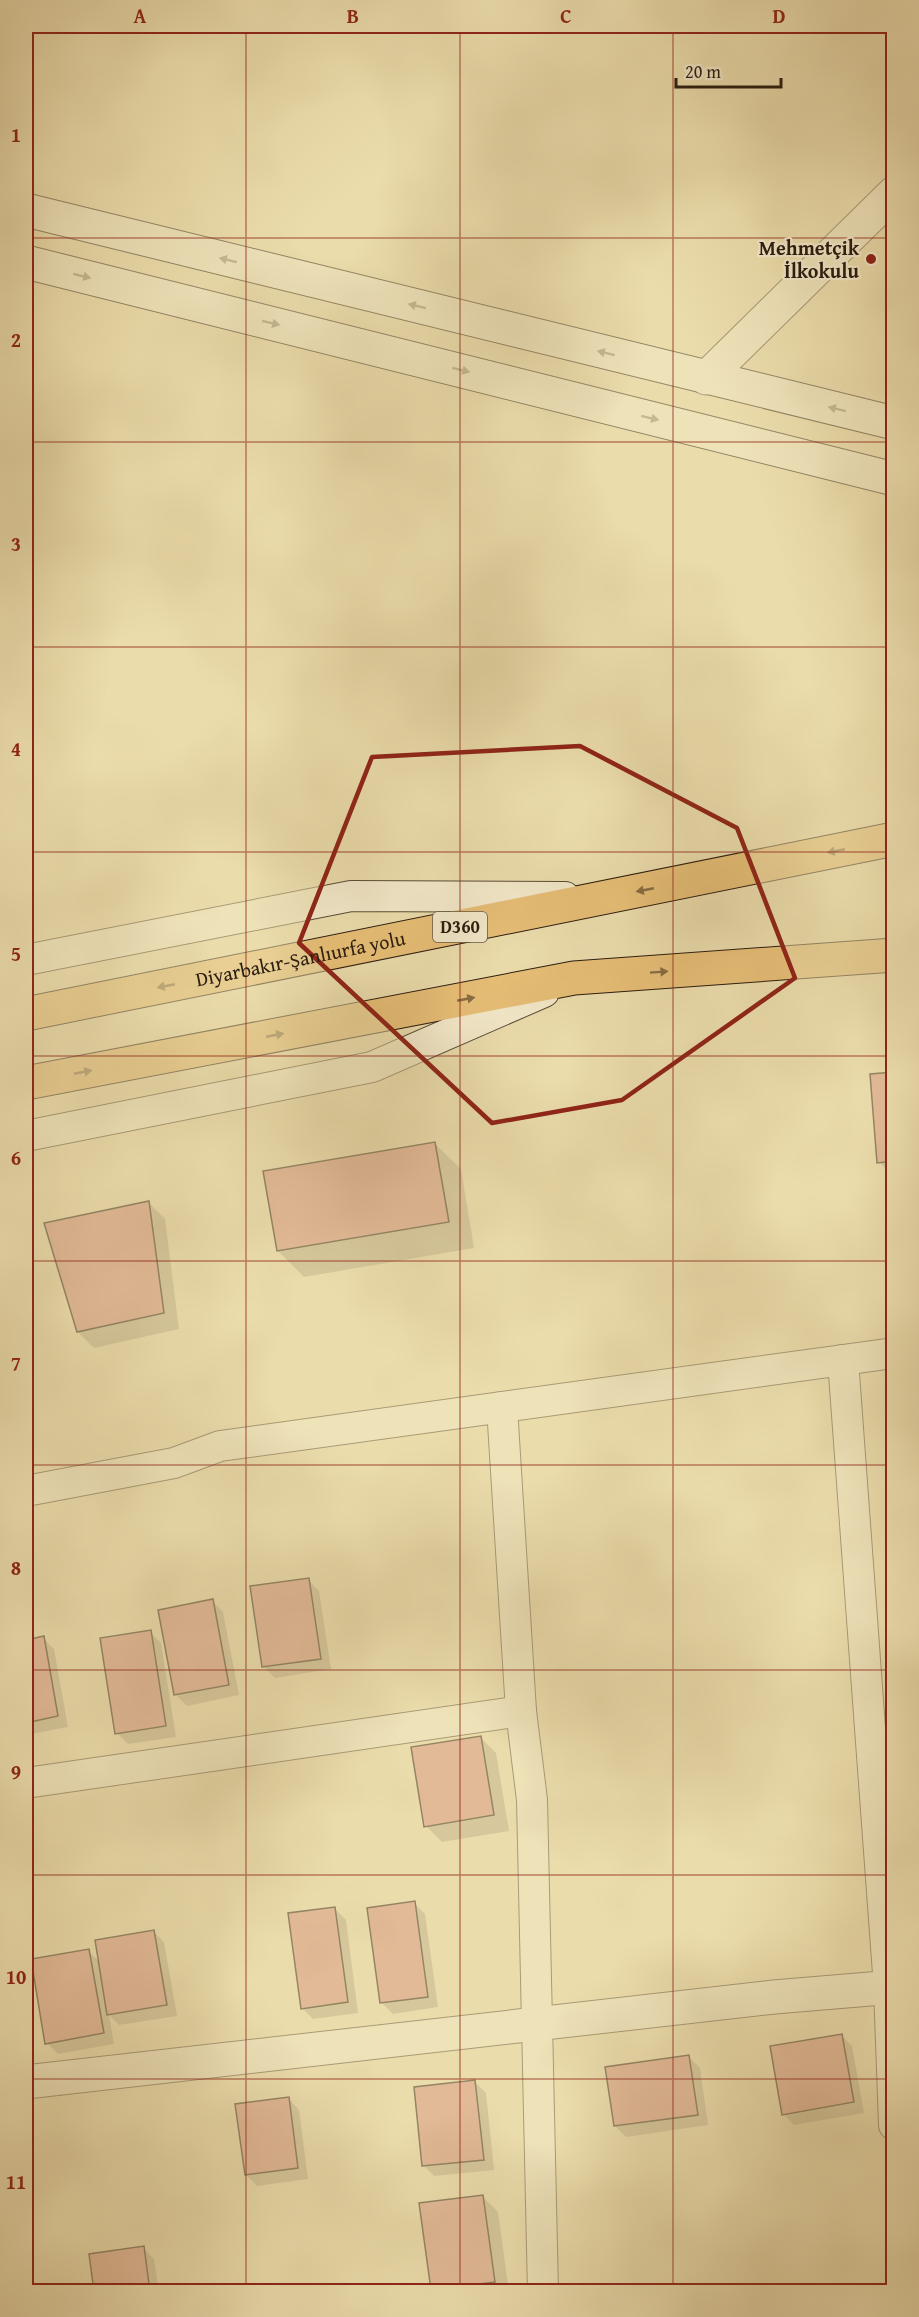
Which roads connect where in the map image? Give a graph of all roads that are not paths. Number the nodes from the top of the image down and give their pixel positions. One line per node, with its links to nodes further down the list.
1 (894, 193): 4 (main road)
2 (26, 210): 4 (main road, one-way to 2)
3 (26, 262): 6 (main road, one-way to 6)
4 (706, 378): 5 (main road, one-way to 4)
5 (894, 423)
6 (894, 479)
7 (894, 839): 8 (highway, Diyarbakır-Şanlıurfa yolu / D360, one-way to 8)
8 (610, 897): 10 (street); 12 (highway, Diyarbakır-Şanlıurfa yolu / D360, one-way to 12)
9 (894, 955): 11 (highway, one-way to 9)
10 (26, 960)
11 (574, 978): 13 (highway, one-way to 11); 14 (street)
12 (26, 1014)
13 (26, 1083)
14 (26, 1136)
15 (894, 1353): 16 (street)
16 (843, 1360): 17 (street); 21 (street)
17 (502, 1407): 18 (street); 19 (street)
18 (26, 1491)
19 (521, 1711): 20 (street); 22 (street)
20 (26, 1783)
21 (891, 1987): 22 (main road); 24 (street)
22 (535, 2026): 23 (main road); 25 (street)
23 (26, 2082)
24 (894, 2126)
25 (543, 2292)

